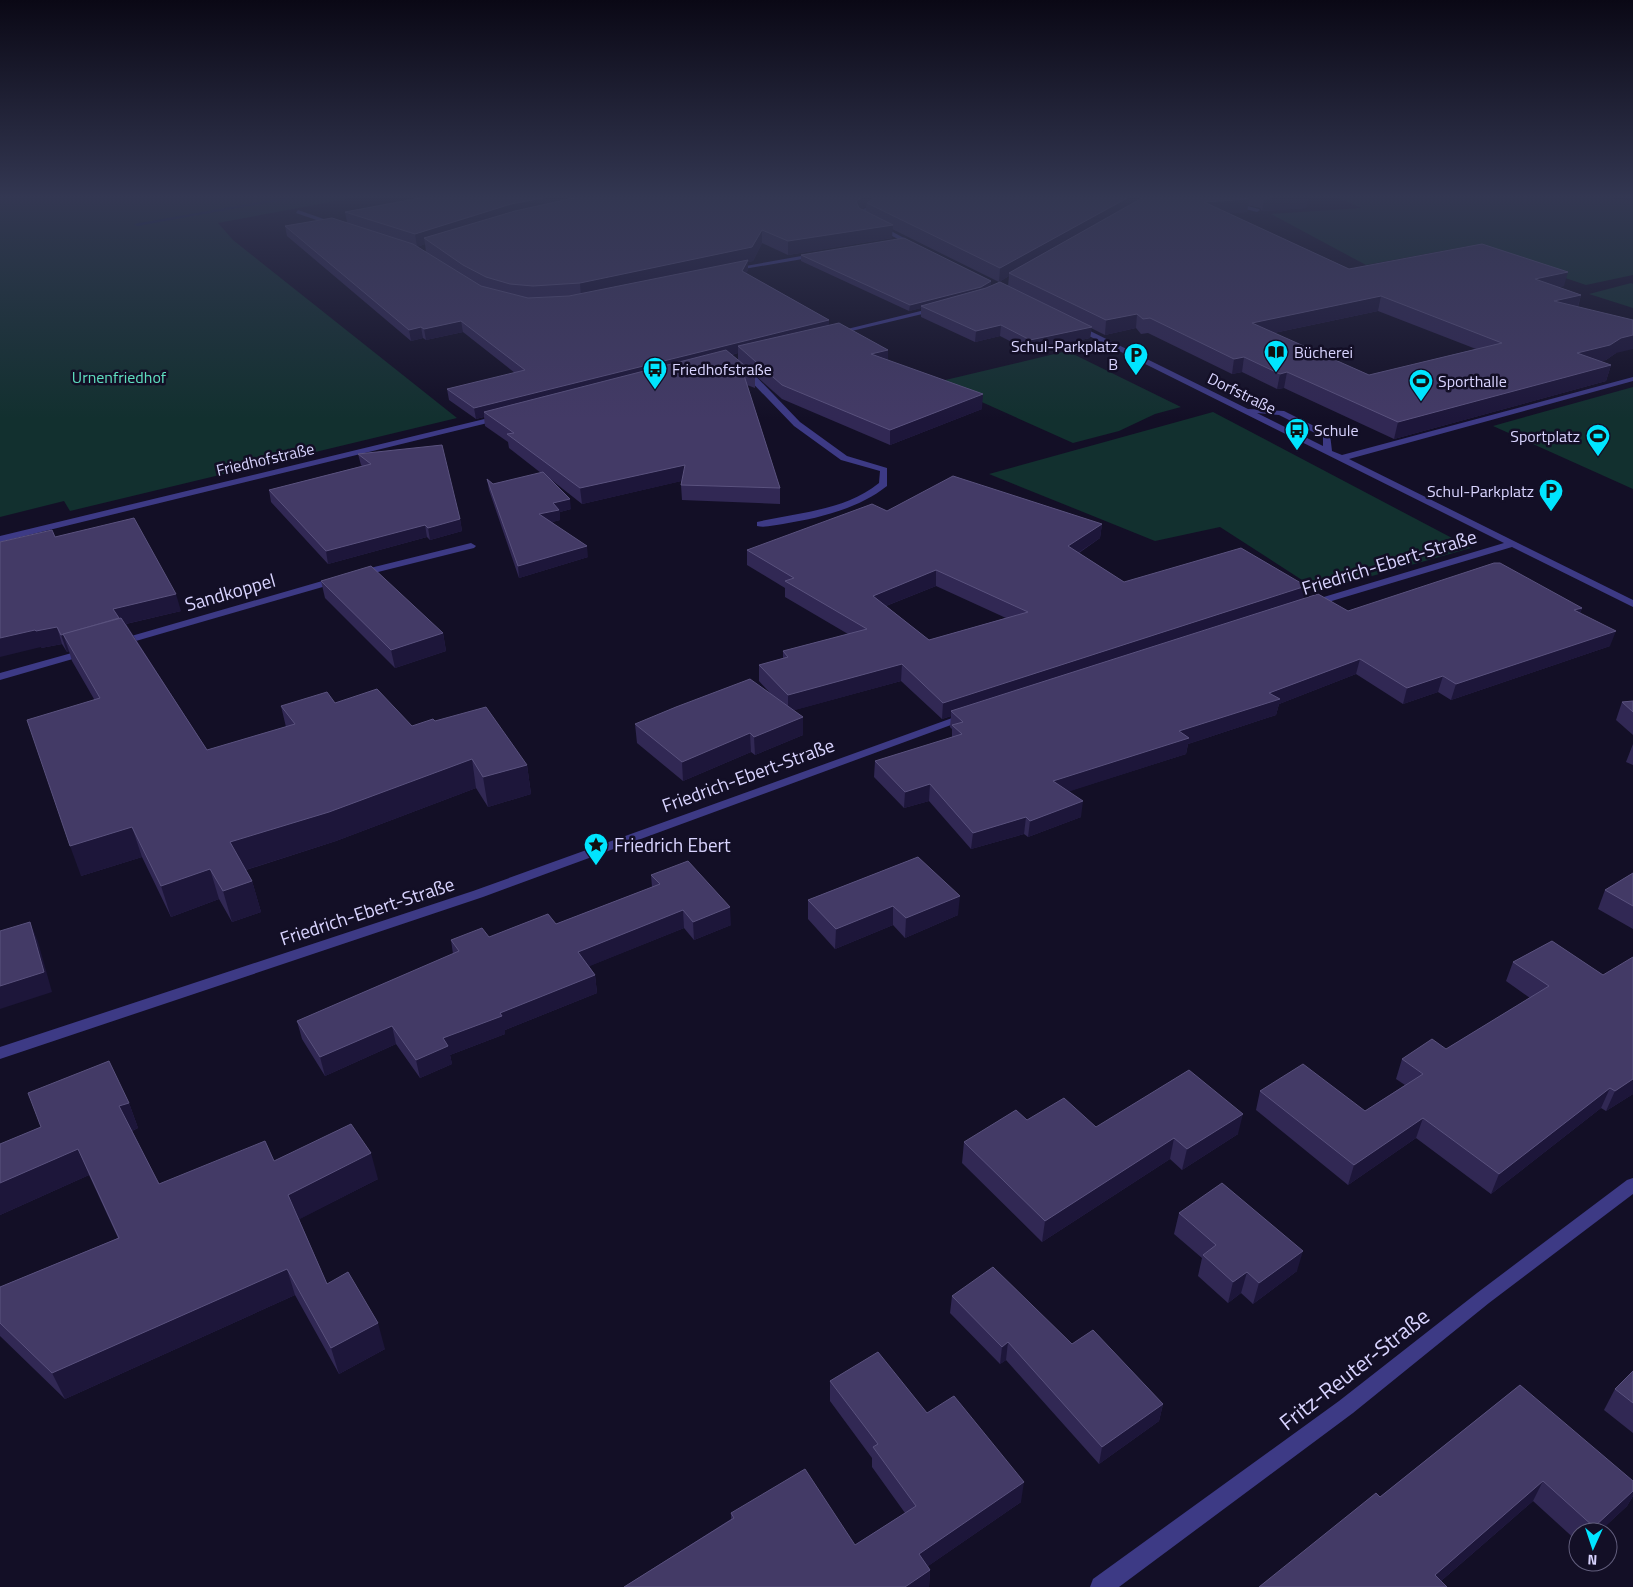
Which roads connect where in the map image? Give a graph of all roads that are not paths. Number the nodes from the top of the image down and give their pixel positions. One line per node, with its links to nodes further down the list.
1 (947, 306): 3 (street)
2 (1066, 321): 6 (street, Dorfstraße)
3 (823, 336)
4 (735, 362): 10 (street)
5 (1633, 379): 9 (street)
6 (1240, 408): 8 (street, Dorfstraße); 8 (street)
7 (507, 416): 11 (street, Friedhofstraße)
8 (1328, 451): 9 (street, Dorfstraße)
9 (1341, 458): 12 (street, Dorfstraße)
10 (760, 524)
11 (0, 539)
12 (1512, 544): 14 (street, Dorfstraße); 15 (street, Friedrich-Ebert-Straße)
13 (471, 546): 16 (street, Sandkoppel)
14 (1633, 604)
15 (1298, 609)
16 (0, 677)
17 (980, 712): 18 (street, Friedrich-Ebert-Straße)
18 (0, 1052)
19 (1633, 1185): 20 (street, Fritz-Reuter-Straße)
20 (1101, 1587)

